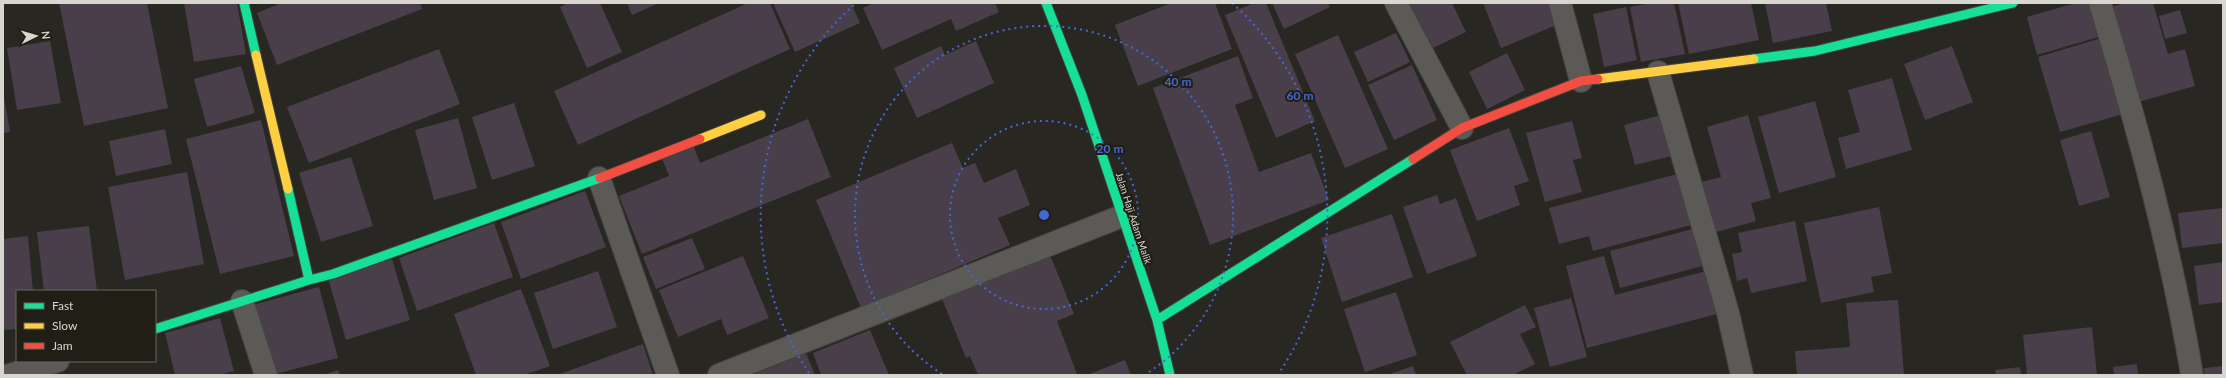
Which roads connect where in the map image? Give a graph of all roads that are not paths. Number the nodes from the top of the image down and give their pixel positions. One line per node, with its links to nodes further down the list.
1 (244, 3): 13 (street)
2 (1046, 3): 12 (street, Jalan Haji Adam Malik)
3 (1396, 3): 10 (street)
4 (1560, 3): 8 (street)
5 (2013, 3): 7 (street)
6 (2100, 3): 24 (street)
7 (1658, 72): 8 (street); 23 (street)
8 (1581, 81): 10 (street)
9 (761, 114): 11 (street)
10 (1462, 128): 15 (street)
11 (599, 178): 13 (street); 20 (street)
12 (1122, 216): 15 (street, Jalan Haji Adam Malik); 21 (street)
13 (309, 280): 14 (street)
14 (242, 301): 16 (street); 19 (street)
15 (1157, 320): 22 (street, Jalan Haji Adam Malik)
16 (156, 329)
17 (54, 362): 18 (street)
18 (9, 375)
19 (266, 375)
20 (668, 375)
21 (719, 375)
22 (1170, 375)
23 (1742, 375)
24 (2192, 375)

